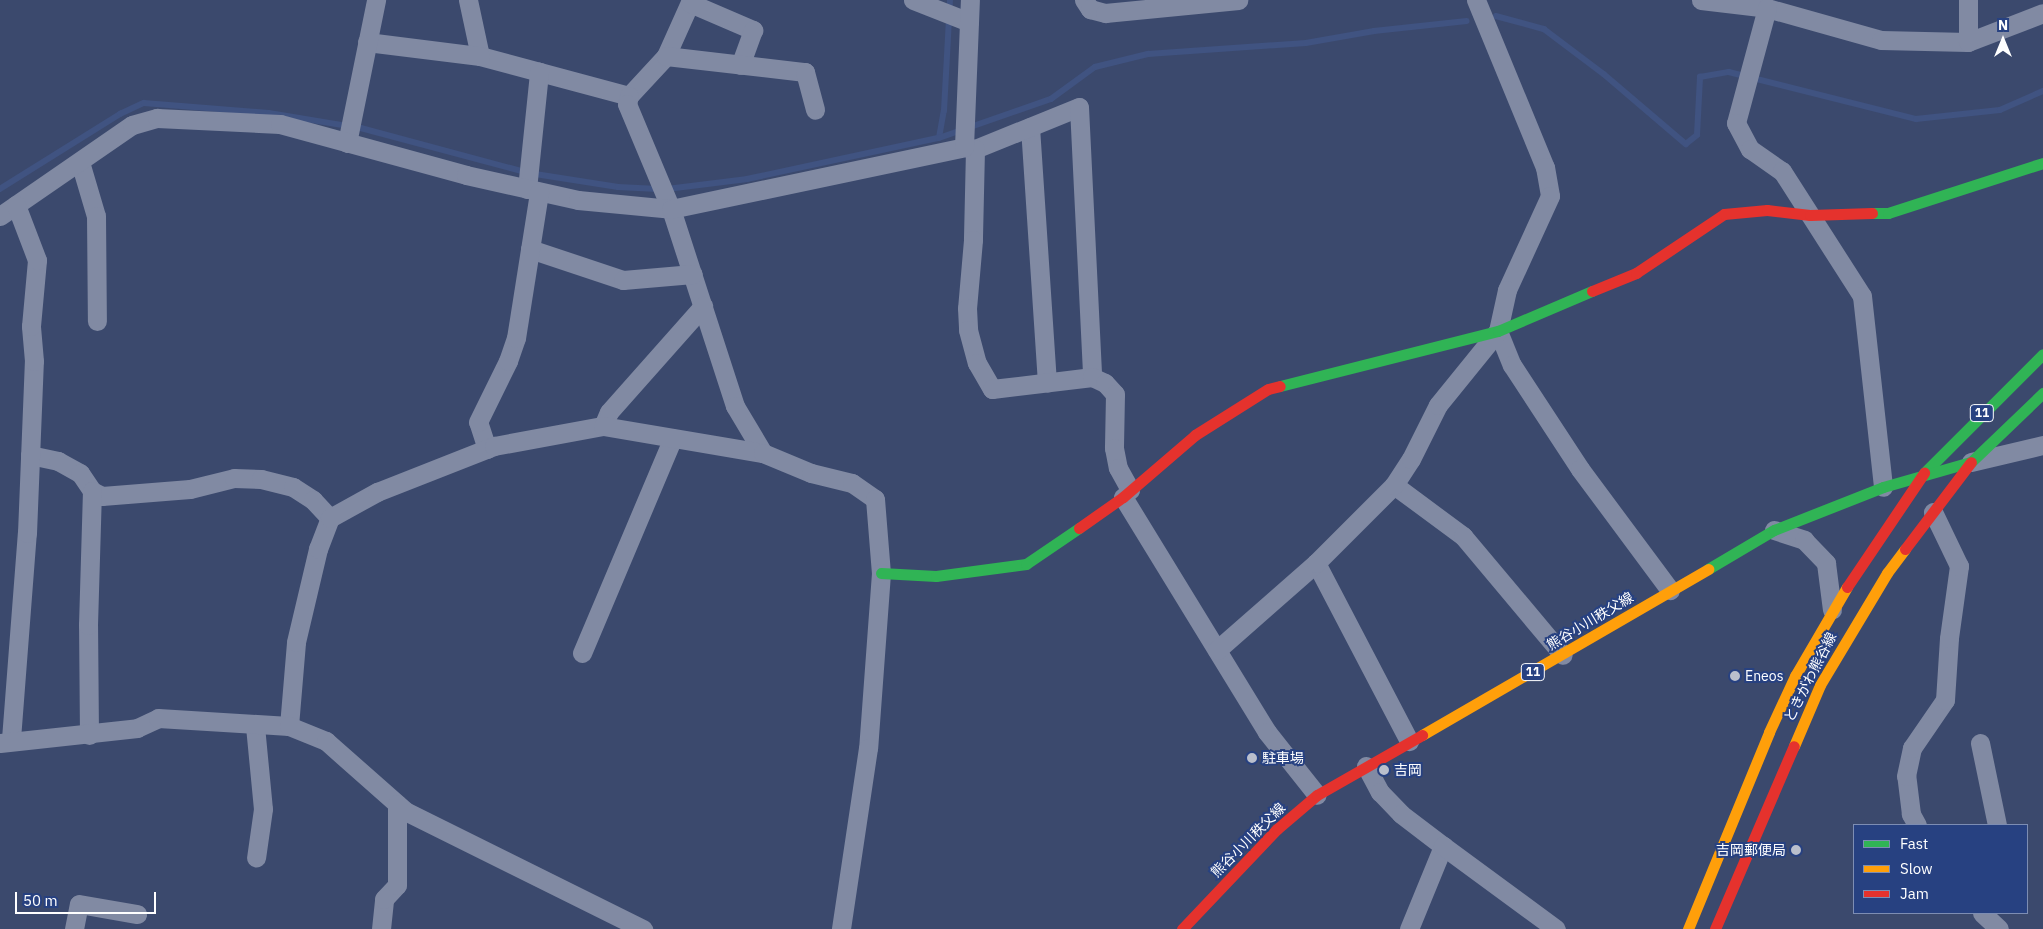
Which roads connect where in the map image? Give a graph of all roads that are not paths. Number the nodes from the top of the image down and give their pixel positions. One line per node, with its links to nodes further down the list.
1 (376, 0): 16 (street)
2 (468, 0): 18 (street)
3 (913, 0): 15 (street)
4 (970, 0): 15 (street)
5 (1084, 0): 6 (street)
6 (1238, 0)
7 (1476, 0): 38 (street)
8 (1701, 0): 9 (street)
9 (1711, 0): 12 (street)
10 (1968, 0): 17 (street)
11 (691, 2): 19 (street); 20 (street)
12 (1768, 8): 13 (street); 32 (street)
13 (1796, 8): 17 (street)
14 (2043, 13): 17 (street)
15 (969, 22): 26 (street)
16 (367, 42): 18 (street); 25 (street)
17 (1968, 42)
18 (480, 56): 21 (street)
19 (666, 56): 20 (street); 22 (street)
20 (740, 65): 23 (street)
21 (539, 72): 22 (street); 29 (street)
22 (629, 96): 31 (street)
23 (815, 110)
24 (1030, 127): 26 (street); 40 (street); 41 (street)
25 (347, 142): 27 (street); 29 (street)
26 (967, 146): 31 (street); 41 (street)
27 (80, 162): 30 (street); 37 (street)
28 (2043, 163): 32 (main road)
29 (533, 190): 31 (street); 34 (street)
30 (16, 205): 33 (street); 48 (street)
31 (671, 209): 35 (street)
32 (1810, 215): 38 (main road); 52 (street)
33 (0, 216)
34 (530, 249): 35 (street); 46 (street)
35 (693, 274): 36 (street)
36 (703, 306): 43 (street); 47 (street)
37 (97, 322)
38 (1498, 331): 51 (street); 54 (main road); 60 (street)
39 (2043, 354): 50 (main road, 熊谷小川秩父線 / 11)
40 (1092, 377): 41 (street); 54 (street)
41 (1047, 382)
42 (2043, 393): 49 (main road, 11)
43 (603, 426): 44 (street); 46 (street)
44 (673, 438): 47 (street); 63 (street)
45 (2043, 445): 49 (street)
46 (487, 449): 56 (street)
47 (763, 454): 59 (street)
48 (30, 455): 53 (street); 68 (street)
49 (1972, 462): 50 (main road, 熊谷小川秩父線 / 11); 55 (main road, ときがわ熊谷線)
50 (1924, 473): 52 (main road, 熊谷小川秩父線 / 11); 61 (main road, ときがわ熊谷線)
51 (1394, 485): 58 (street); 64 (street)
52 (1883, 487): 57 (main road, 熊谷小川秩父線 / 11)
53 (92, 491): 56 (street); 67 (street)
54 (1127, 493): 59 (main road); 62 (street)
55 (1933, 512): 74 (street); 88 (main road, ときがわ熊谷線)
56 (330, 518): 66 (street)
57 (1774, 530): 60 (main road, 熊谷小川秩父線 / 11); 61 (street)
58 (1316, 563): 62 (street); 69 (street)
59 (881, 573): 83 (street)
60 (1670, 590): 64 (main road, 熊谷小川秩父線 / 11)
61 (1832, 610): 87 (main road, ときがわ熊谷線)
62 (1217, 650): 72 (street)
63 (582, 653)
64 (1563, 656): 69 (main road, 熊谷小川秩父線 / 11)
65 (255, 726): 66 (street); 67 (street); 77 (street)
66 (289, 726): 73 (street)
67 (89, 735): 68 (street)
68 (6, 741)
69 (1409, 741): 71 (main road, 熊谷小川秩父線 / 11)
70 (1980, 743): 75 (street)
71 (1366, 766): 72 (main road, 熊谷小川秩父線 / 11); 76 (street)
72 (1317, 795): 84 (main road, 熊谷小川秩父線 / 11)
73 (397, 804): 81 (street); 82 (street)
74 (1916, 824)
75 (1997, 824)
76 (1443, 846): 85 (street); 86 (street)
77 (256, 858)
78 (137, 914): 80 (street)
79 (1983, 914): 89 (street)
80 (74, 929)
81 (381, 929)
82 (643, 929)
83 (841, 929)
84 (1182, 929)
85 (1410, 929)
86 (1556, 929)
87 (1688, 929)
88 (1715, 929)
89 (1999, 929)

